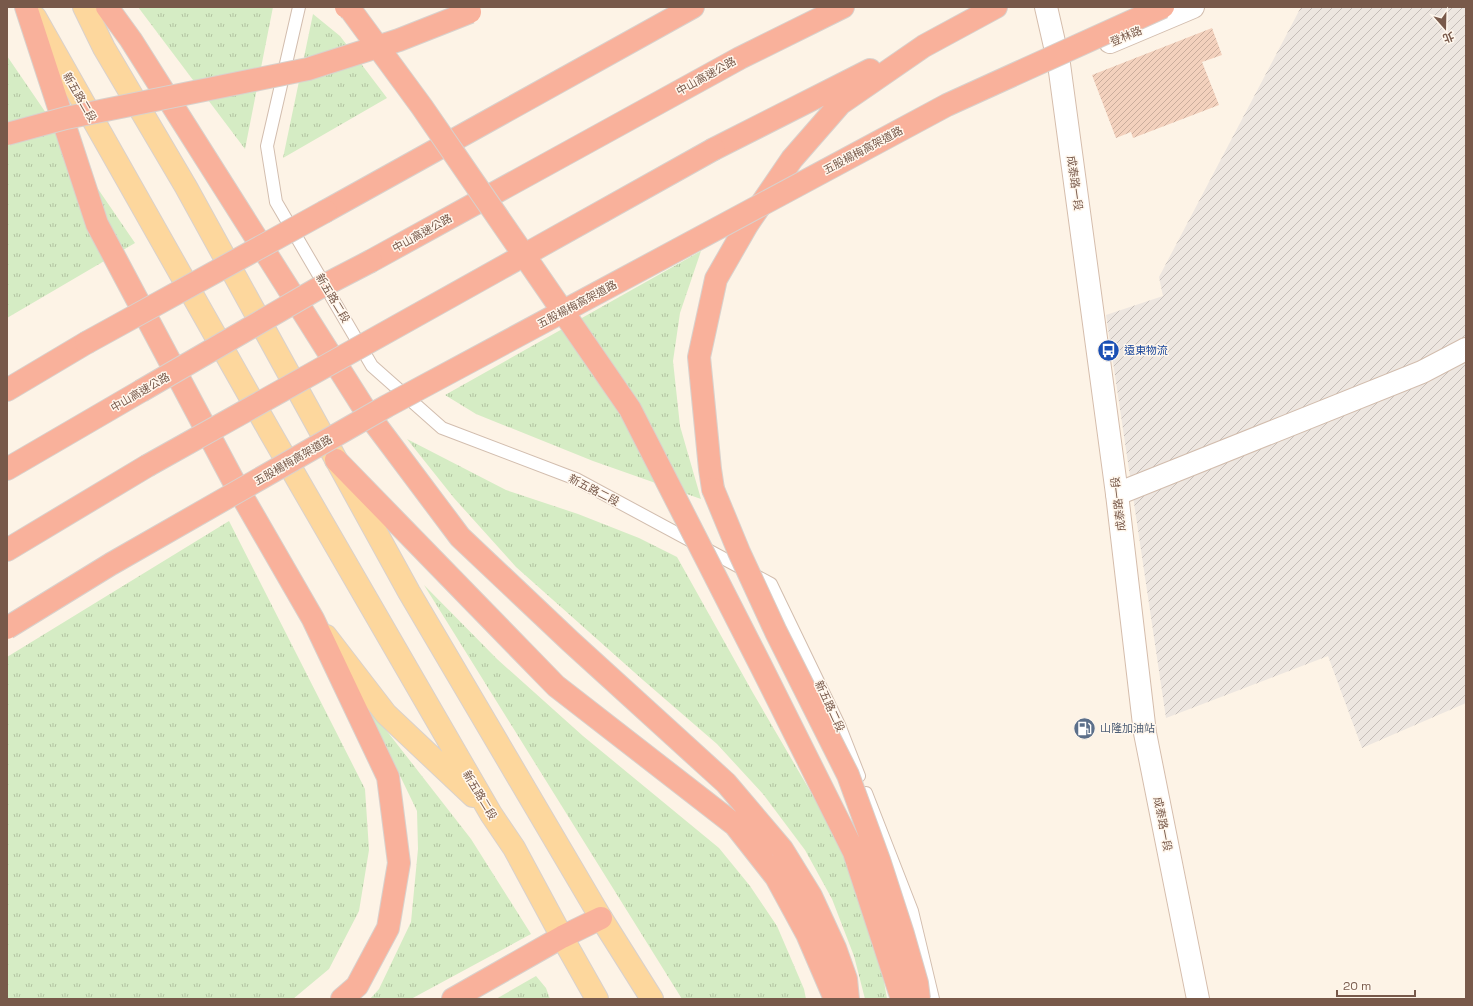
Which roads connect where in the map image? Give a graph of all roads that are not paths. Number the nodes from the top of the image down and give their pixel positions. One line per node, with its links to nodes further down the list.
1 (28, 7): 23 (highway); 25 (main road, 新五路二段)
2 (84, 7): 19 (main road)
3 (107, 7): 33 (highway)
4 (299, 7): 36 (lane, 新五路二段)
5 (346, 7): 34 (highway, bridge)
6 (693, 7): 15 (highway, bridge)
7 (843, 7): 20 (highway, 中山高速公路, bridge)
8 (995, 7): 22 (highway, bridge); 35 (highway, bridge)
9 (1046, 7): 13 (main road, 成泰路一段)
10 (1162, 7): 24 (highway, 五股楊梅高架道路, bridge)
11 (1193, 7): 13 (main road, 登林路)
12 (476, 10): 14 (highway, bridge)
13 (1059, 64): 21 (main road, 成泰路一段)
14 (7, 134)
15 (86, 343): 17 (highway); 18 (highway)
16 (1466, 350): 21 (main road)
17 (7, 378)
18 (7, 390)
19 (336, 460): 26 (main road); 32 (highway)
20 (7, 469)
21 (1117, 494): 37 (main road, 成泰路一段)
22 (7, 550)
23 (313, 619): 25 (main road); 28 (highway)
24 (7, 628)
25 (491, 814): 27 (main road, 新五路二段)
26 (600, 918): 27 (highway); 31 (main road)
27 (562, 937): 29 (highway); 30 (main road, 新五路二段)
28 (342, 999)
29 (453, 999)
30 (597, 999)
31 (652, 999)
32 (835, 999)
33 (848, 999)
34 (902, 999)
35 (919, 999)
36 (933, 999)
37 (1198, 999)

